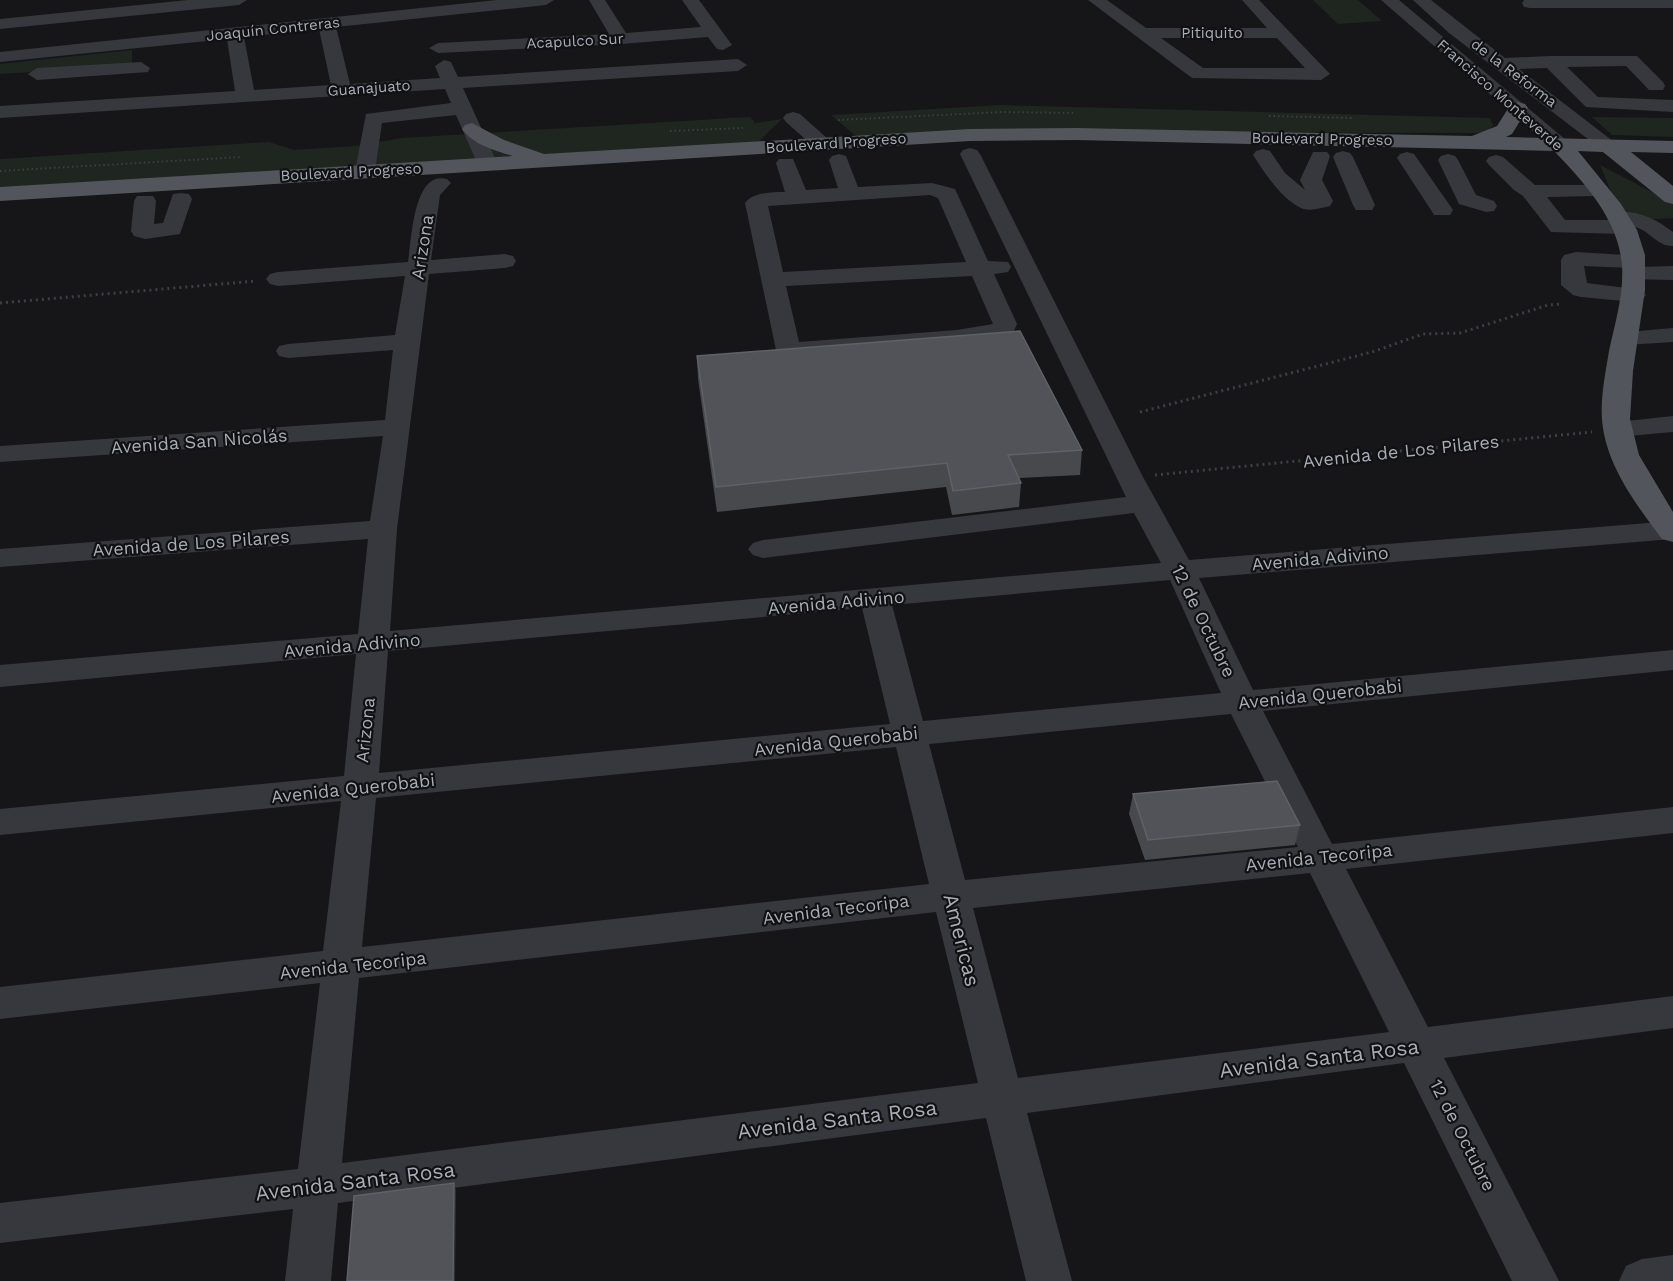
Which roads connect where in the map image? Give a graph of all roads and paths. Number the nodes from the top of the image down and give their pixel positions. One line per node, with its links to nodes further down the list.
1 (39, 0): 14 (street)
2 (236, 0): 11 (street)
3 (546, 0): 12 (street, Joaquín Contreras)
4 (597, 0): 18 (street)
5 (690, 0): 17 (street)
6 (1095, 0): 20 (street)
7 (1250, 0): 21 (street)
8 (1389, 0): 40 (street, Francisco Monteverde)
9 (1421, 0): 26 (street, de la Reforma)
10 (1673, 3): 13 (street)
11 (129, 6): 14 (street)
12 (424, 6): 15 (street, Joaquín Contreras); 23 (street)
13 (1546, 16)
14 (37, 20): 16 (street)
15 (326, 23): 19 (street, Joaquín Contreras); 34 (street)
16 (0, 24)
17 (712, 31): 18 (street, Acapulco Sur); 31 (street, Guanajuato)
18 (616, 32): 23 (street, Acapulco Sur)
19 (235, 33): 22 (street, Joaquín Contreras); 36 (street)
20 (1141, 33): 21 (street, Pitiquito); 21 (street)
21 (1283, 33)
22 (140, 43): 25 (street, Joaquín Contreras); 29 (street)
23 (436, 45): 31 (street)
24 (1617, 45): 27 (street)
25 (0, 57)
26 (1502, 64): 28 (street); 35 (street, de la Reforma)
27 (1636, 65): 28 (street); 32 (street)
28 (1554, 66): 33 (street)
29 (141, 68): 30 (street); 37 (street)
30 (23, 75)
31 (450, 83): 34 (street, Guanajuato); 39 (street)
32 (1665, 86): 33 (street)
33 (1577, 89): 35 (street); 38 (street)
34 (342, 90): 36 (street, Guanajuato)
35 (1544, 95): 47 (street, de la Reforma)
36 (245, 96): 37 (street, Guanajuato)
37 (141, 102): 41 (street, Guanajuato)
38 (1673, 106)
39 (462, 108): 43 (street); 49 (street)
40 (1518, 108): 44 (main road); 46 (street, Francisco Monteverde)
41 (0, 112)
42 (793, 118): 45 (street)
43 (473, 133): 57 (main road); 62 (street); 64 (main road)
44 (1476, 142): 45 (main road, Boulevard Progreso); 46 (main road, Boulevard Progreso)
45 (820, 143): 57 (main road, Boulevard Progreso)
46 (1559, 144): 47 (main road, Boulevard Progreso); 60 (main road, Francisco Monteverde)
47 (1608, 145): 48 (main road, Boulevard Progreso); 61 (main road)
48 (1673, 147)
49 (368, 152): 64 (main road, Boulevard Progreso); 69 (main road, Boulevard Progreso)
50 (970, 154): 51 (main road, Boulevard Progreso); 55 (main road, Boulevard Progreso); 83 (street, 12 de Octubre)
51 (1263, 155): 52 (main road, Boulevard Progreso); 52 (street)
52 (1320, 156): 53 (main road, Boulevard Progreso)
53 (1343, 157): 54 (main road, Boulevard Progreso); 75 (street)
54 (1407, 159): 56 (main road, Boulevard Progreso); 78 (street)
55 (839, 160): 59 (main road, Boulevard Progreso); 70 (street)
56 (1449, 160): 58 (main road, Boulevard Progreso); 76 (street)
57 (553, 161): 62 (main road, Boulevard Progreso)
58 (1496, 161): 60 (main road, Boulevard Progreso); 68 (street)
59 (786, 163): 65 (main road, Boulevard Progreso); 72 (street)
60 (1579, 163): 61 (main road, Boulevard Progreso); 67 (main road, Francisco Monteverde)
61 (1630, 164): 63 (main road, Boulevard Progreso); 71 (main road)
62 (488, 165): 64 (main road, Boulevard Progreso); 65 (main road); 66 (main road)
63 (1673, 165)
64 (409, 169)
65 (527, 177): 66 (main road, Boulevard Progreso)
66 (440, 183): 73 (main road, Boulevard Progreso); 84 (street, Arizona)
67 (1598, 190): 68 (street); 81 (main road, Francisco Monteverde)
68 (1531, 191): 79 (street)
69 (0, 194)
70 (849, 194): 72 (street); 85 (street)
71 (1673, 197)
72 (798, 198): 88 (street)
73 (181, 199): 74 (main road, Boulevard Progreso); 74 (street)
74 (145, 201): 77 (main road, Boulevard Progreso)
75 (1364, 205)
76 (1486, 206)
77 (0, 209)
78 (1442, 210)
79 (1559, 227): 80 (street); 81 (street)
80 (1536, 236)
81 (1644, 250): 86 (street); 92 (main road)
82 (506, 261): 84 (street)
83 (1024, 266): 85 (street); 100 (street, 12 de Octubre)
84 (419, 267): 87 (street); 93 (street, Arizona)
85 (980, 269): 88 (street); 88 (street)
86 (1673, 273)
87 (278, 279): 89 (path)
88 (772, 280)
89 (0, 303)
90 (1569, 303): 95 (path)
91 (1673, 335): 92 (street)
92 (1625, 338): 98 (main road)
93 (406, 342): 94 (street); 97 (street, Arizona)
94 (288, 351)
95 (1140, 412)
96 (1673, 424): 98 (street)
97 (398, 427): 99 (street, Avenida San Nicolás); 101 (street, Arizona)
98 (1617, 429): 100 (path, Avenida de Los Pilares); 102 (main road)
99 (0, 454)
100 (1136, 490): 103 (street); 105 (street, 12 de Octubre)
101 (383, 529): 104 (street, Avenida de Los Pilares); 107 (street, Arizona)
102 (1672, 531): 105 (street, Avenida Adivino)
103 (763, 549)
104 (0, 558)
105 (1180, 570): 106 (street, Avenida Adivino); 110 (street, 12 de Octubre)
106 (875, 598): 107 (street, Avenida Adivino); 111 (street, Americas)
107 (374, 642): 109 (street, Avenida Adivino); 112 (street, Arizona)
108 (1673, 660): 110 (street, Avenida Querobabi)
109 (0, 676)
110 (1242, 702): 111 (street, Avenida Querobabi); 115 (street, 12 de Octubre)
111 (910, 734): 112 (street, Avenida Querobabi); 116 (street, Americas)
112 (360, 787): 114 (street, Avenida Querobabi); 117 (street, Arizona)
113 (1673, 820): 115 (street, Avenida Tecoripa)
114 (0, 822)
115 (1322, 856): 116 (street, Avenida Tecoripa); 120 (street, 12 de Octubre)
116 (951, 896): 117 (street, Avenida Tecoripa); 121 (street, Americas)
117 (341, 966): 118 (street, Avenida Tecoripa); 122 (street, Arizona)
118 (0, 1003)
119 (1673, 1012): 120 (street, Avenida Santa Rosa)
120 (1418, 1045): 121 (street, Avenida Santa Rosa); 127 (street, 12 de Octubre)
121 (1002, 1098): 122 (street, Avenida Santa Rosa); 126 (street, Americas)
122 (319, 1186): 123 (street, Avenida Santa Rosa); 125 (street, Arizona)
123 (0, 1223)
124 (1673, 1277): 128 (street)
125 (308, 1281)
126 (1049, 1281)
127 (1536, 1281)
128 (1642, 1281)

